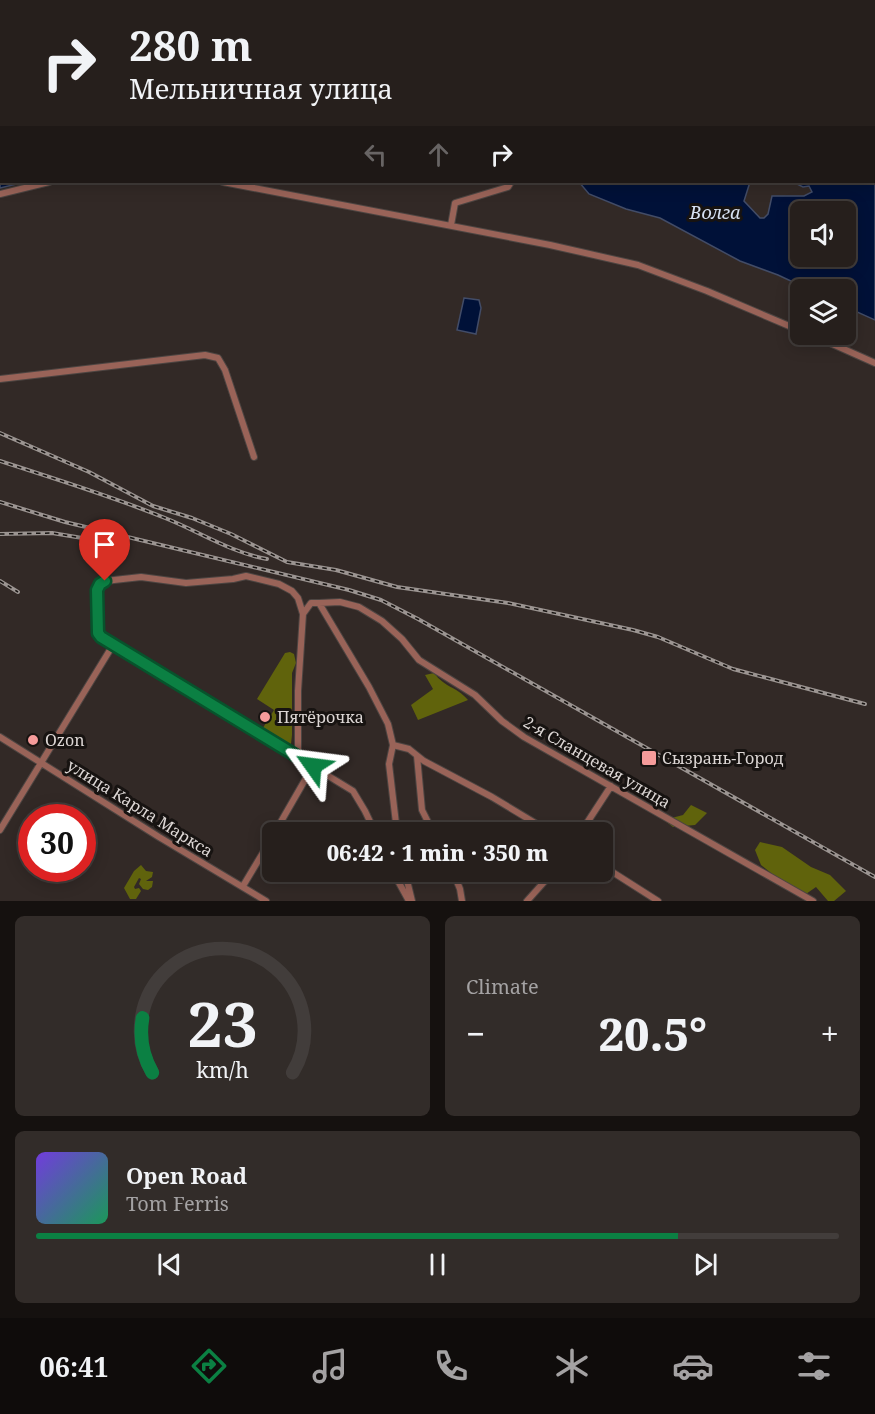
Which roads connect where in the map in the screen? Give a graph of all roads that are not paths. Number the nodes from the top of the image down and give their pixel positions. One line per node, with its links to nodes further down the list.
1 (45, 183): 4 (street)
2 (229, 183): 5 (street)
3 (510, 183): 5 (street)
4 (0, 194)
5 (451, 225): 6 (street)
6 (790, 326)
7 (835, 345): 8 (street)
8 (875, 363)
9 (0, 378): 10 (street)
10 (254, 458)
11 (319, 603): 12 (street, 2-я Сланцевая улица); 15 (street); 20 (street, 2-я Сланцевая улица)
12 (303, 614): 13 (street); 17 (street)
13 (113, 645): 17 (street); 18 (street)
14 (0, 737): 18 (street, улица Карла Маркса)
15 (393, 745): 16 (street); 23 (street)
16 (417, 755): 24 (street); 25 (street)
17 (298, 757): 19 (street)
18 (42, 762): 27 (street); 34 (street, улица Карла Маркса)
19 (313, 766): 21 (street); 22 (street)
20 (611, 786): 26 (street); 40 (street, 2-я Сланцевая улица)
21 (281, 822)
22 (370, 822)
23 (396, 822)
24 (429, 822)
25 (533, 822)
26 (587, 822)
27 (0, 830)
28 (262, 854): 34 (street)
29 (613, 872): 39 (street)
30 (399, 882): 36 (street)
31 (407, 882): 36 (street)
32 (457, 882): 37 (street)
33 (544, 882): 38 (street)
34 (243, 886): 35 (street, улица Карла Маркса)
35 (266, 901)
36 (410, 901)
37 (462, 901)
38 (526, 901)
39 (658, 901)
40 (813, 901)

